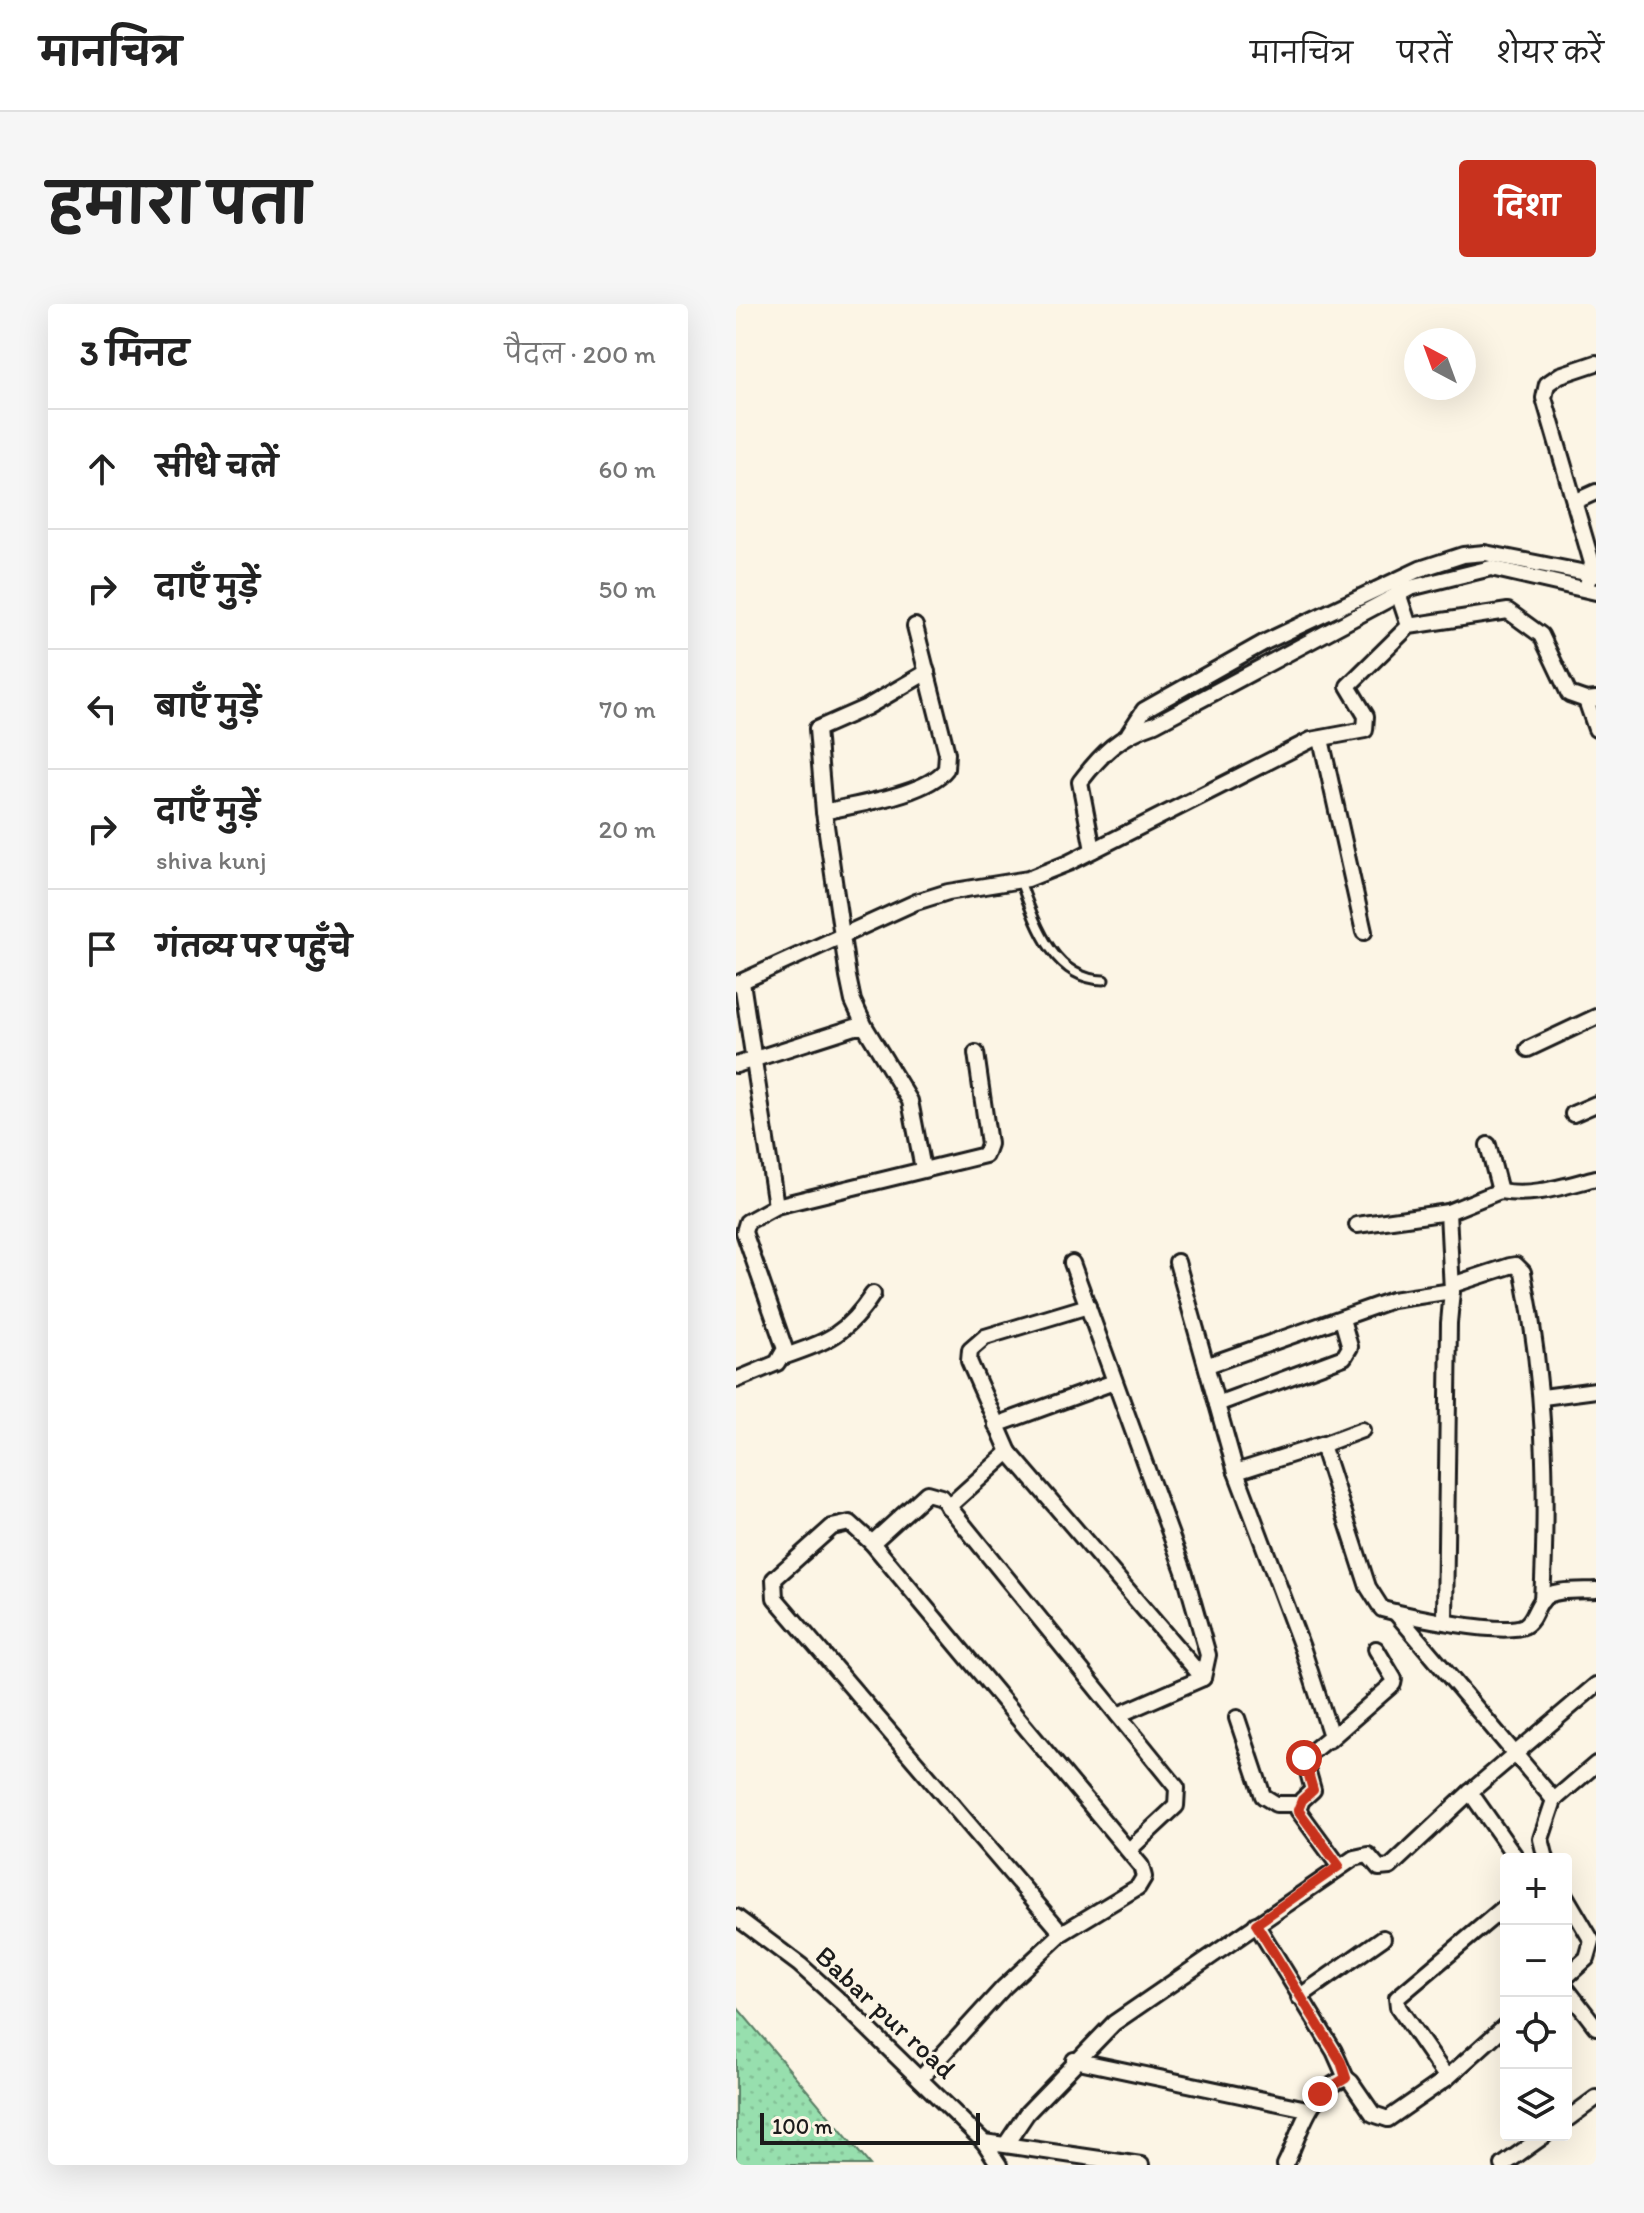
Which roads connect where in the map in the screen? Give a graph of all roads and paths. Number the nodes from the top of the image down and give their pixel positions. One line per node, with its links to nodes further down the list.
1 (1596, 363): 3 (street)
2 (1596, 492): 3 (street)
3 (1574, 502): 4 (street)
4 (1593, 554): 5 (street)
5 (1592, 582): 6 (street); 12 (street)
6 (1398, 593): 8 (street); 12 (street)
7 (915, 626): 9 (street)
8 (1409, 626): 10 (street); 13 (street)
9 (927, 672): 14 (street); 14 (street)
10 (1591, 700): 11 (street)
11 (1596, 729)
12 (1129, 733): 15 (street)
13 (1321, 739): 15 (street); 17 (street)
14 (824, 812): 18 (street)
15 (1093, 850): 16 (street)
16 (1020, 881): 18 (street); 19 (lane)
17 (1364, 932)
18 (841, 936): 20 (street); 22 (street)
19 (1104, 980)
20 (739, 983): 25 (street)
21 (1596, 1017): 23 (street)
22 (865, 1027): 25 (street); 30 (street)
23 (1528, 1049)
24 (976, 1053): 30 (street)
25 (755, 1058): 26 (street); 33 (street)
26 (736, 1065)
27 (1596, 1104): 28 (street)
28 (1573, 1114)
29 (1488, 1145): 32 (street)
30 (923, 1169): 33 (street)
31 (1596, 1178): 32 (street)
32 (1500, 1191): 34 (street)
33 (776, 1206): 35 (street)
34 (1448, 1212): 36 (street); 39 (street)
35 (741, 1223): 43 (street)
36 (1357, 1225)
37 (1177, 1262): 44 (street)
38 (1072, 1263): 41 (street)
39 (1452, 1288): 42 (street); 48 (street); 60 (street)
40 (873, 1294): 43 (street)
41 (1088, 1306): 46 (street); 50 (street)
42 (1342, 1319): 44 (street); 49 (street)
43 (783, 1357): 45 (street)
44 (1208, 1365): 49 (street)
45 (736, 1380)
46 (1114, 1382): 50 (street); 62 (street)
47 (1596, 1390): 48 (street)
48 (1543, 1397): 58 (street)
49 (1217, 1404): 54 (street)
50 (996, 1425): 53 (street)
51 (1362, 1430): 52 (street)
52 (1324, 1444): 54 (street); 59 (street)
53 (1009, 1452): 55 (street); 62 (street)
54 (1236, 1472): 66 (street)
55 (948, 1507): 56 (street); 64 (street)
56 (872, 1543): 72 (street); 80 (street)
57 (1596, 1590): 58 (street)
58 (1542, 1601): 60 (street)
59 (1395, 1612): 60 (street); 67 (street)
60 (1445, 1620)
61 (1376, 1649): 66 (street)
62 (1203, 1678): 64 (street)
63 (1596, 1685): 67 (street)
64 (1118, 1715): 72 (street)
65 (1237, 1718): 71 (street)
66 (1329, 1740): 71 (street)
67 (1516, 1754): 69 (street); 70 (street)
68 (1596, 1764): 70 (street)
69 (1470, 1792): 73 (street); 75 (street)
70 (1554, 1800): 74 (street)
71 (1299, 1804): 75 (street)
72 (1129, 1850): 80 (street)
73 (1513, 1853)
74 (1544, 1853)
75 (1339, 1866): 79 (street)
76 (1572, 1907): 82 (street)
77 (1500, 1911): 89 (street)
78 (736, 1917): 90 (street, Babar pur road)
79 (1256, 1924): 84 (street); 87 (street)
80 (1062, 1933): 90 (street)
81 (1383, 1938): 84 (street)
82 (1572, 1972)
83 (1572, 1996): 85 (street)
84 (1299, 1997): 88 (street)
85 (1596, 2027)
86 (1500, 2030): 89 (street)
87 (1074, 2060): 92 (street); 96 (street)
88 (1346, 2078): 89 (street); 92 (street)
89 (1447, 2078)
90 (920, 2079): 95 (street, Babar pur road)
91 (1596, 2098): 93 (street)
92 (1307, 2109): 99 (street)
93 (1572, 2116)
94 (1537, 2141): 100 (street)
95 (984, 2142): 96 (street); 97 (street, Babar pur road)
96 (1006, 2144): 98 (street)
97 (999, 2165)
98 (1141, 2165)
99 (1285, 2165)
100 (1503, 2165)

